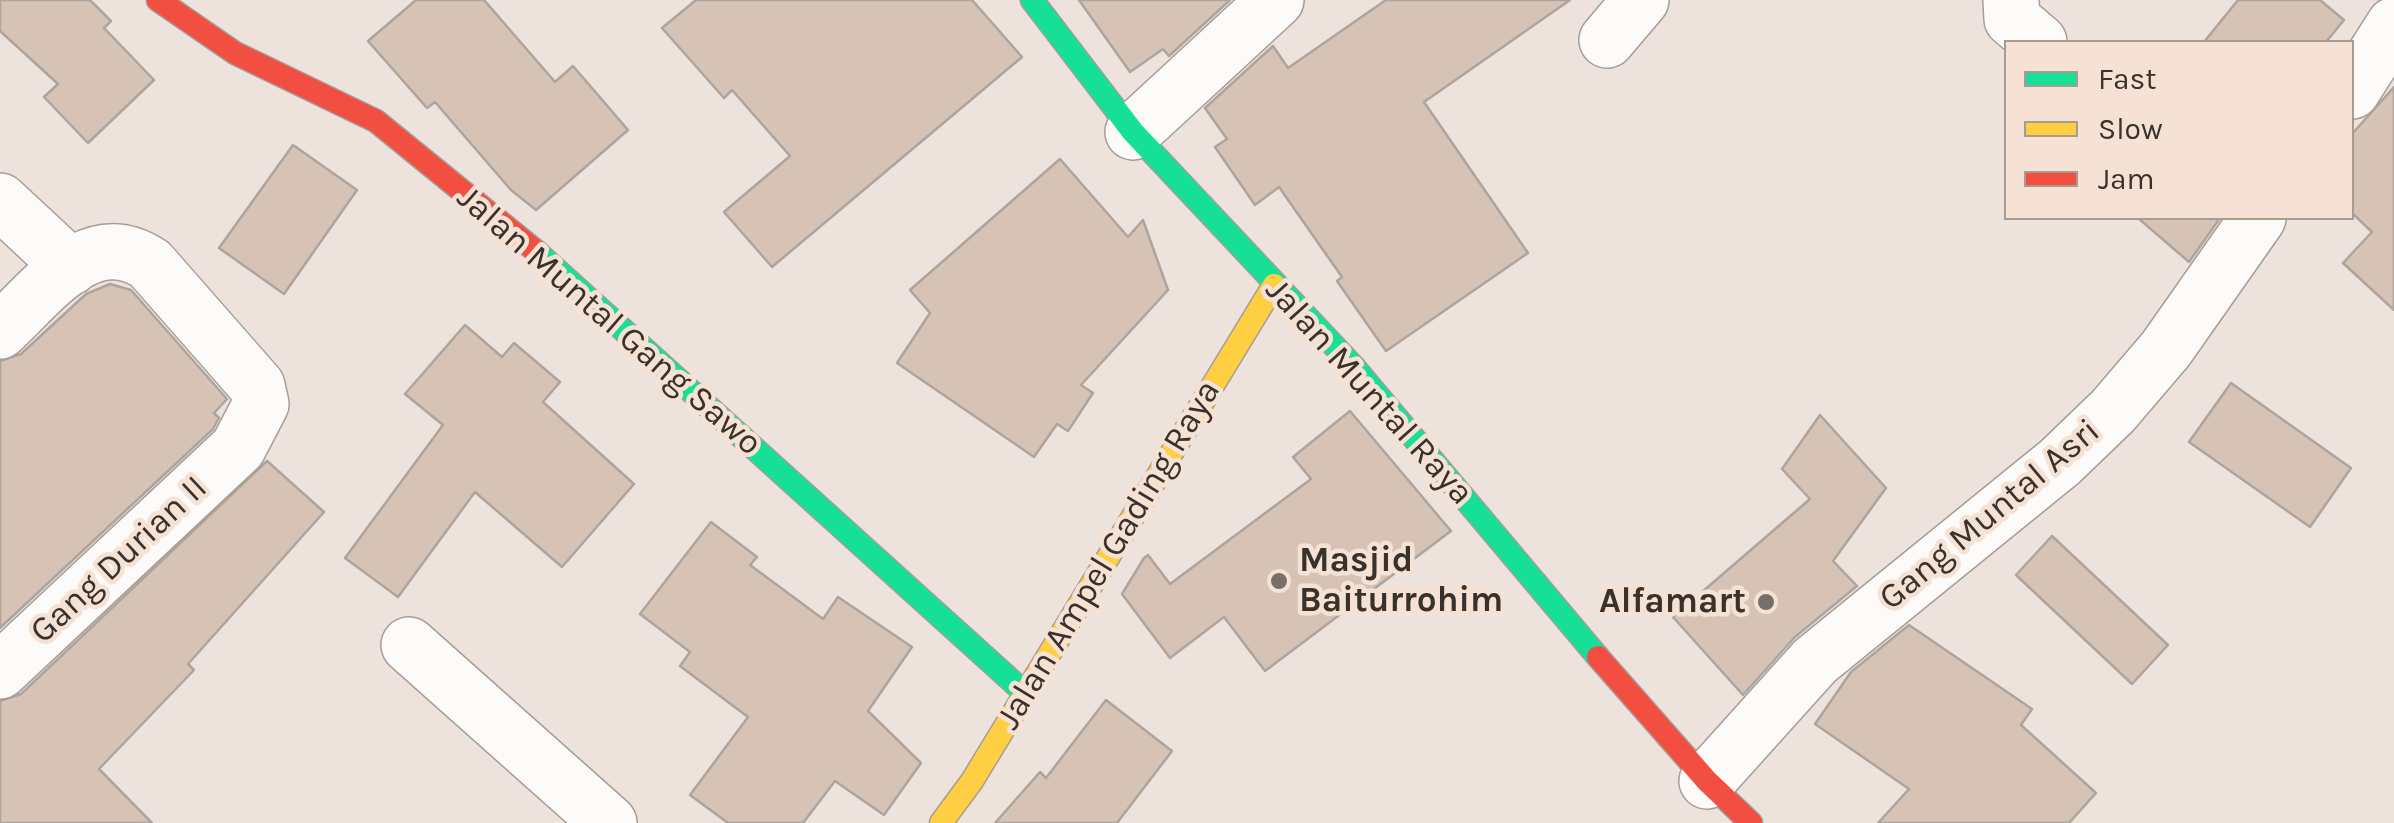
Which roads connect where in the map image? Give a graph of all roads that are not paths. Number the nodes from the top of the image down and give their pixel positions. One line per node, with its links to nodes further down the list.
1 (158, 0): 14 (main road, Jalan Muntal Gang Sawo)
2 (1032, 0): 6 (main road, Jalan Muntal Raya)
3 (1276, 0): 6 (street)
4 (2011, 0): 5 (street)
5 (2037, 40)
6 (1134, 132): 10 (main road, Jalan Muntal Raya)
7 (0, 202): 9 (street)
8 (2248, 222): 15 (street, Gang Muntal Asri)
9 (71, 266): 11 (street); 13 (street, Gang Durian II)
10 (1274, 285): 14 (main road, Jalan Ampel Gading Raya); 15 (main road, Jalan Muntal Raya)
11 (0, 331)
12 (409, 645): 16 (street)
13 (0, 672)
14 (1025, 694): 17 (main road, Jalan Ampel Gading Raya)
15 (1707, 781): 18 (main road, Jalan Muntal Raya)
16 (609, 823)
17 (941, 823)
18 (1751, 823)

